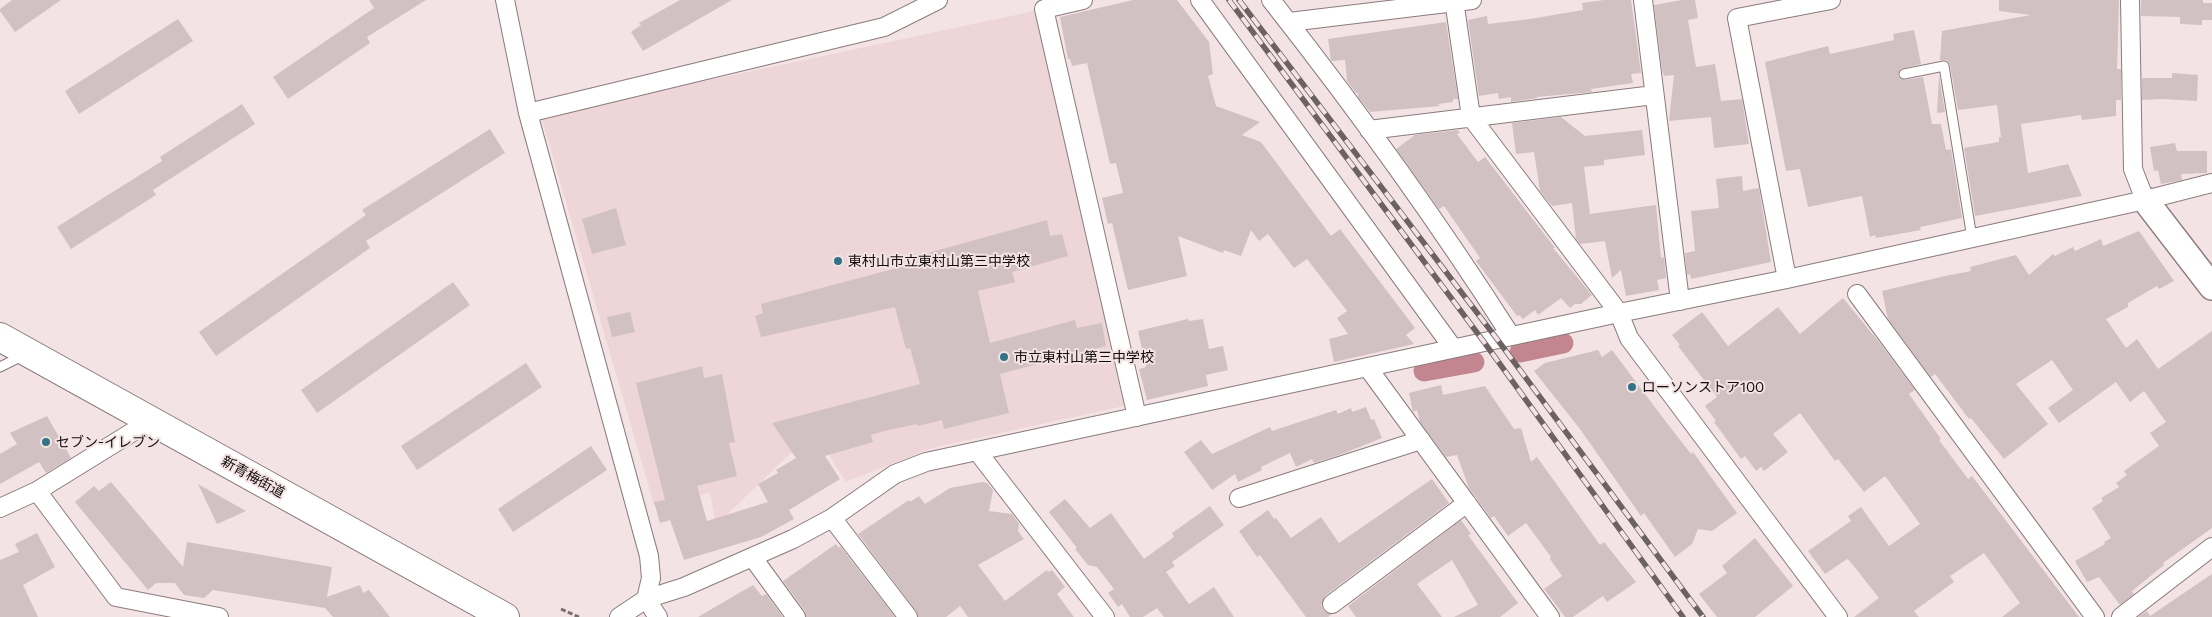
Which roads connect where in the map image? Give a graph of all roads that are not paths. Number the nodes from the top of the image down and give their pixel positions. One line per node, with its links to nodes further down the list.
1 (505, 0): 14 (street)
2 (938, 0): 14 (street)
3 (1083, 0): 31 (street)
4 (1200, 0): 27 (street)
5 (1271, 0): 11 (street)
6 (1472, 0): 10 (street)
7 (1643, 0): 13 (street)
8 (1831, 0): 20 (street)
9 (2130, 0): 18 (street)
10 (1454, 1): 11 (street); 15 (street)
11 (1289, 22): 16 (street)
12 (1904, 74): 19 (lane)
13 (1654, 95): 15 (street); 23 (street)
14 (528, 113): 42 (street)
15 (1471, 117): 16 (street); 24 (street)
16 (1369, 130): 25 (street)
17 (2212, 183): 18 (street)
18 (2145, 200): 19 (street); 21 (street)
19 (1972, 238): 20 (street)
20 (1787, 280): 23 (street)
21 (2212, 287)
22 (1857, 294): 53 (street)
23 (1680, 301): 24 (street)
24 (1619, 313): 25 (street); 52 (street)
25 (1511, 336): 27 (street)
26 (0, 337): 28 (main road, 新青梅街道)
27 (1453, 348): 30 (street)
28 (28, 353): 29 (lane); 32 (main road, 新青梅街道)
29 (0, 367)
30 (1368, 368): 31 (street); 33 (street)
31 (1137, 417): 34 (street)
32 (152, 420): 35 (street); 45 (main road, 新青梅街道)
33 (1421, 440): 36 (street); 37 (street)
34 (977, 451): 39 (street); 50 (street)
35 (37, 491): 38 (street); 44 (street)
36 (1239, 498)
37 (1467, 503): 43 (street); 51 (street)
38 (0, 508)
39 (832, 518): 41 (street); 49 (street)
40 (2212, 547): 54 (street)
41 (753, 558): 42 (street); 48 (street)
42 (646, 599): 46 (street); 47 (street)
43 (1332, 604)
44 (218, 617)
45 (505, 617)
46 (619, 617)
47 (658, 617)
48 (796, 617)
49 (908, 617)
50 (1105, 617)
51 (1550, 617)
52 (1838, 617)
53 (2095, 617)
54 (2120, 617)

